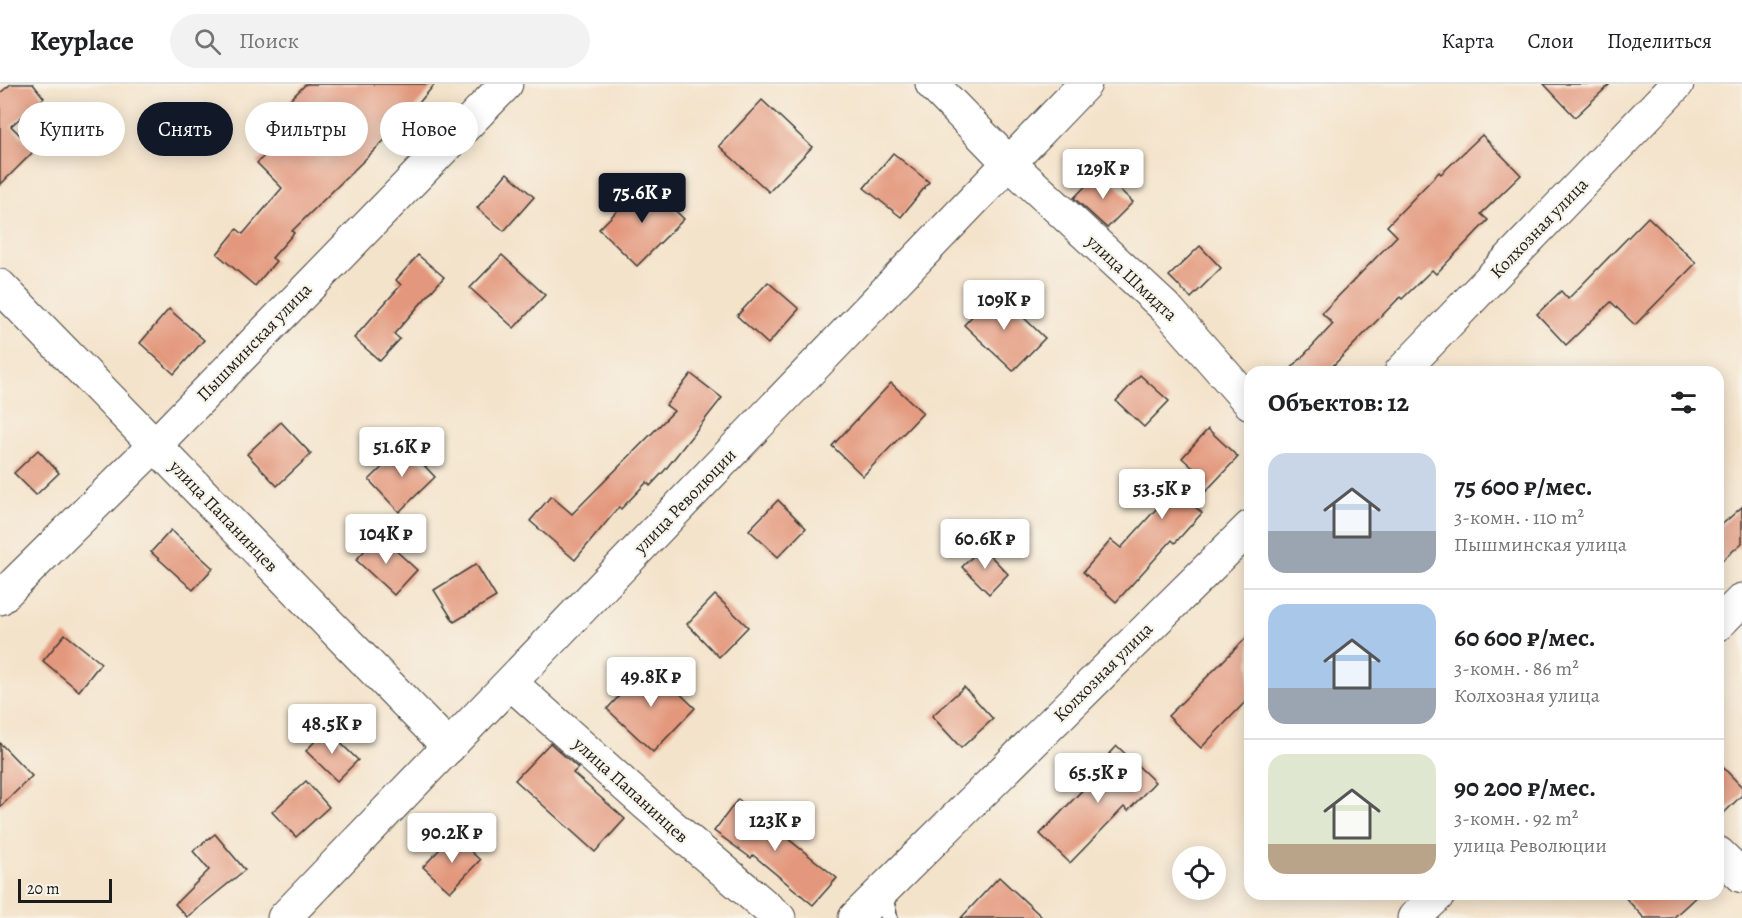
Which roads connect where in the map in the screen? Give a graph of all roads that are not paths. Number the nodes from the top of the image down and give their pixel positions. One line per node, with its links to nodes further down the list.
1 (506, 84): 9 (street, Пышминская улица)
2 (932, 84): 5 (street, улица Шмидта)
3 (1085, 84): 5 (street, улица Революции)
4 (1677, 84): 7 (street, Колхозная улица)
5 (1008, 162): 8 (street, улица Шмидта); 14 (street, улица Революции)
6 (0, 286): 9 (street, улица Папанинцев)
7 (1407, 366)
8 (1244, 396)
9 (155, 445): 11 (street, Пышминская улица); 15 (street, улица Папанинцев)
10 (1244, 533): 19 (street, Колхозная улица)
11 (0, 598)
12 (1742, 600): 13 (street)
13 (1724, 618)
14 (512, 684): 15 (street, улица Революции); 21 (street, улица Папанинцев)
15 (449, 747): 20 (street, улица Революции)
16 (1724, 859): 17 (street)
17 (1742, 876)
18 (1433, 900): 23 (street)
19 (886, 904): 22 (street, Колхозная улица)
20 (284, 918)
21 (779, 918)
22 (855, 918)
23 (1414, 918)

